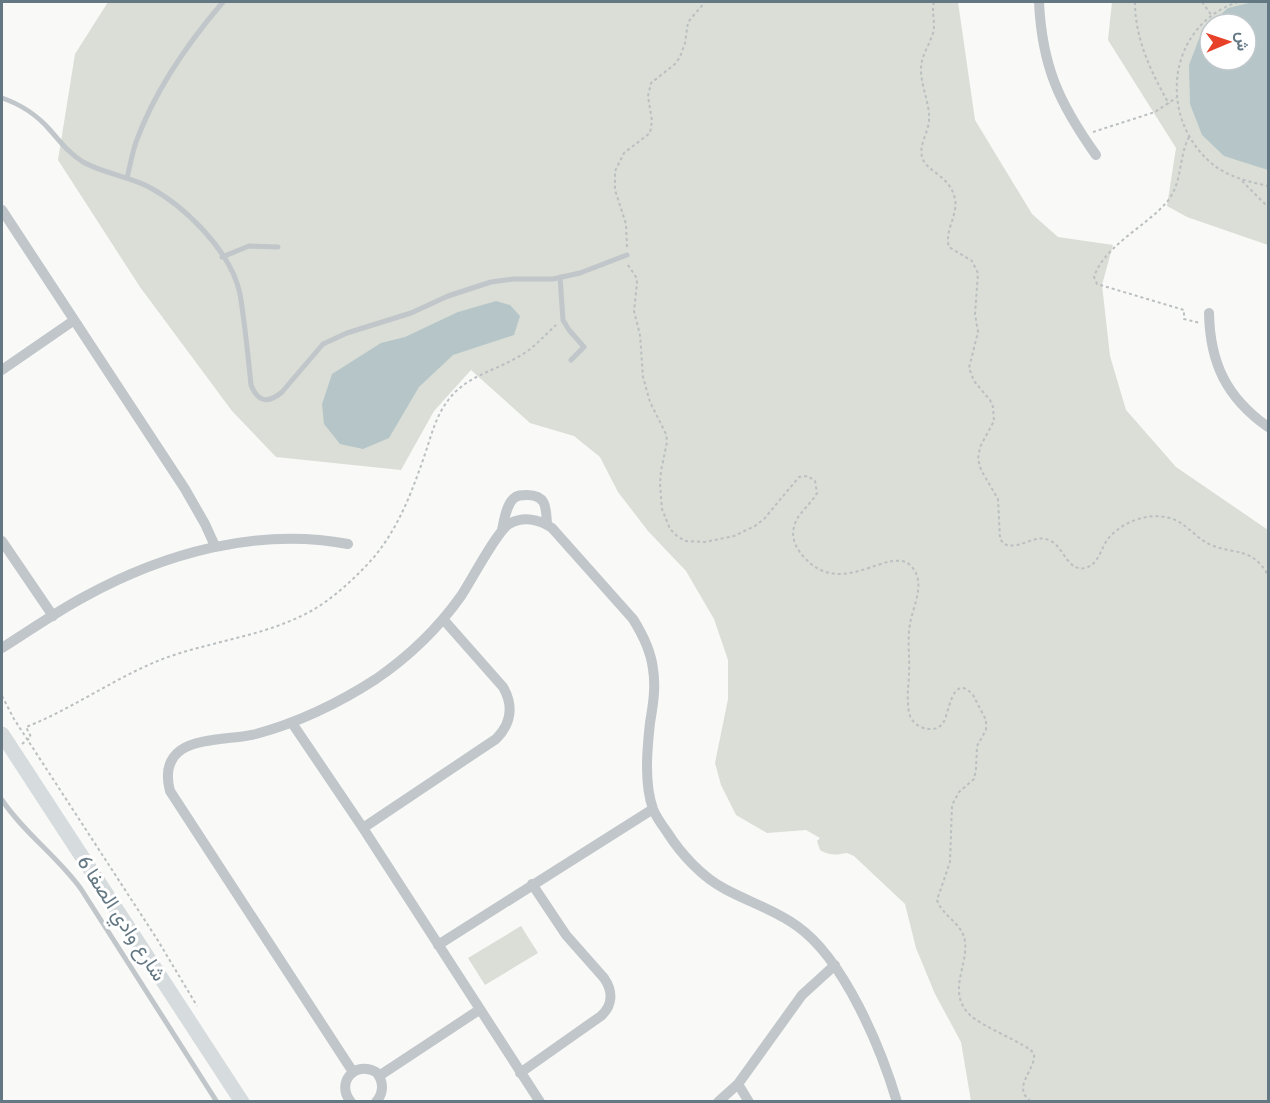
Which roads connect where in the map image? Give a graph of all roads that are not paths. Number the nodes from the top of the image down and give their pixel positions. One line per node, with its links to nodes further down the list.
1 (223, 2): 5 (lane)
2 (1039, 2): 4 (street)
3 (2, 98): 5 (lane)
4 (1096, 155)
5 (127, 178): 9 (lane)
6 (2, 210): 12 (street)
7 (278, 247): 9 (lane)
8 (627, 255): 10 (lane)
9 (222, 257): 10 (lane)
10 (560, 277): 13 (lane)
11 (1209, 314): 15 (street)
12 (73, 321): 14 (street); 20 (street)
13 (571, 360)
14 (2, 370)
15 (1269, 427)
16 (547, 525): 17 (street); 17 (street); 27 (street)
17 (502, 530): 22 (street)
18 (2, 541): 21 (street)
19 (348, 543): 20 (street)
20 (215, 546): 21 (street)
21 (53, 616): 23 (street)
22 (443, 619): 24 (street); 28 (street)
23 (2, 648)
24 (292, 723): 28 (street); 33 (street)
25 (2, 734): 39 (main road, شارع وادي الصفا 6)
26 (2, 800): 38 (lane)
27 (653, 809): 29 (street); 31 (street)
28 (363, 828): 30 (street)
29 (532, 884): 30 (street); 34 (street)
30 (438, 945): 32 (street)
31 (835, 965): 36 (street); 44 (street)
32 (479, 1010): 34 (street); 35 (street)
33 (352, 1072): 35 (street); 37 (street)
34 (520, 1073): 41 (street)
35 (379, 1076): 40 (street)
36 (738, 1084): 42 (street); 43 (street)
37 (347, 1100)
38 (217, 1101)
39 (242, 1101)
40 (376, 1101)
41 (540, 1101)
42 (718, 1101)
43 (749, 1101)
44 (897, 1101)

